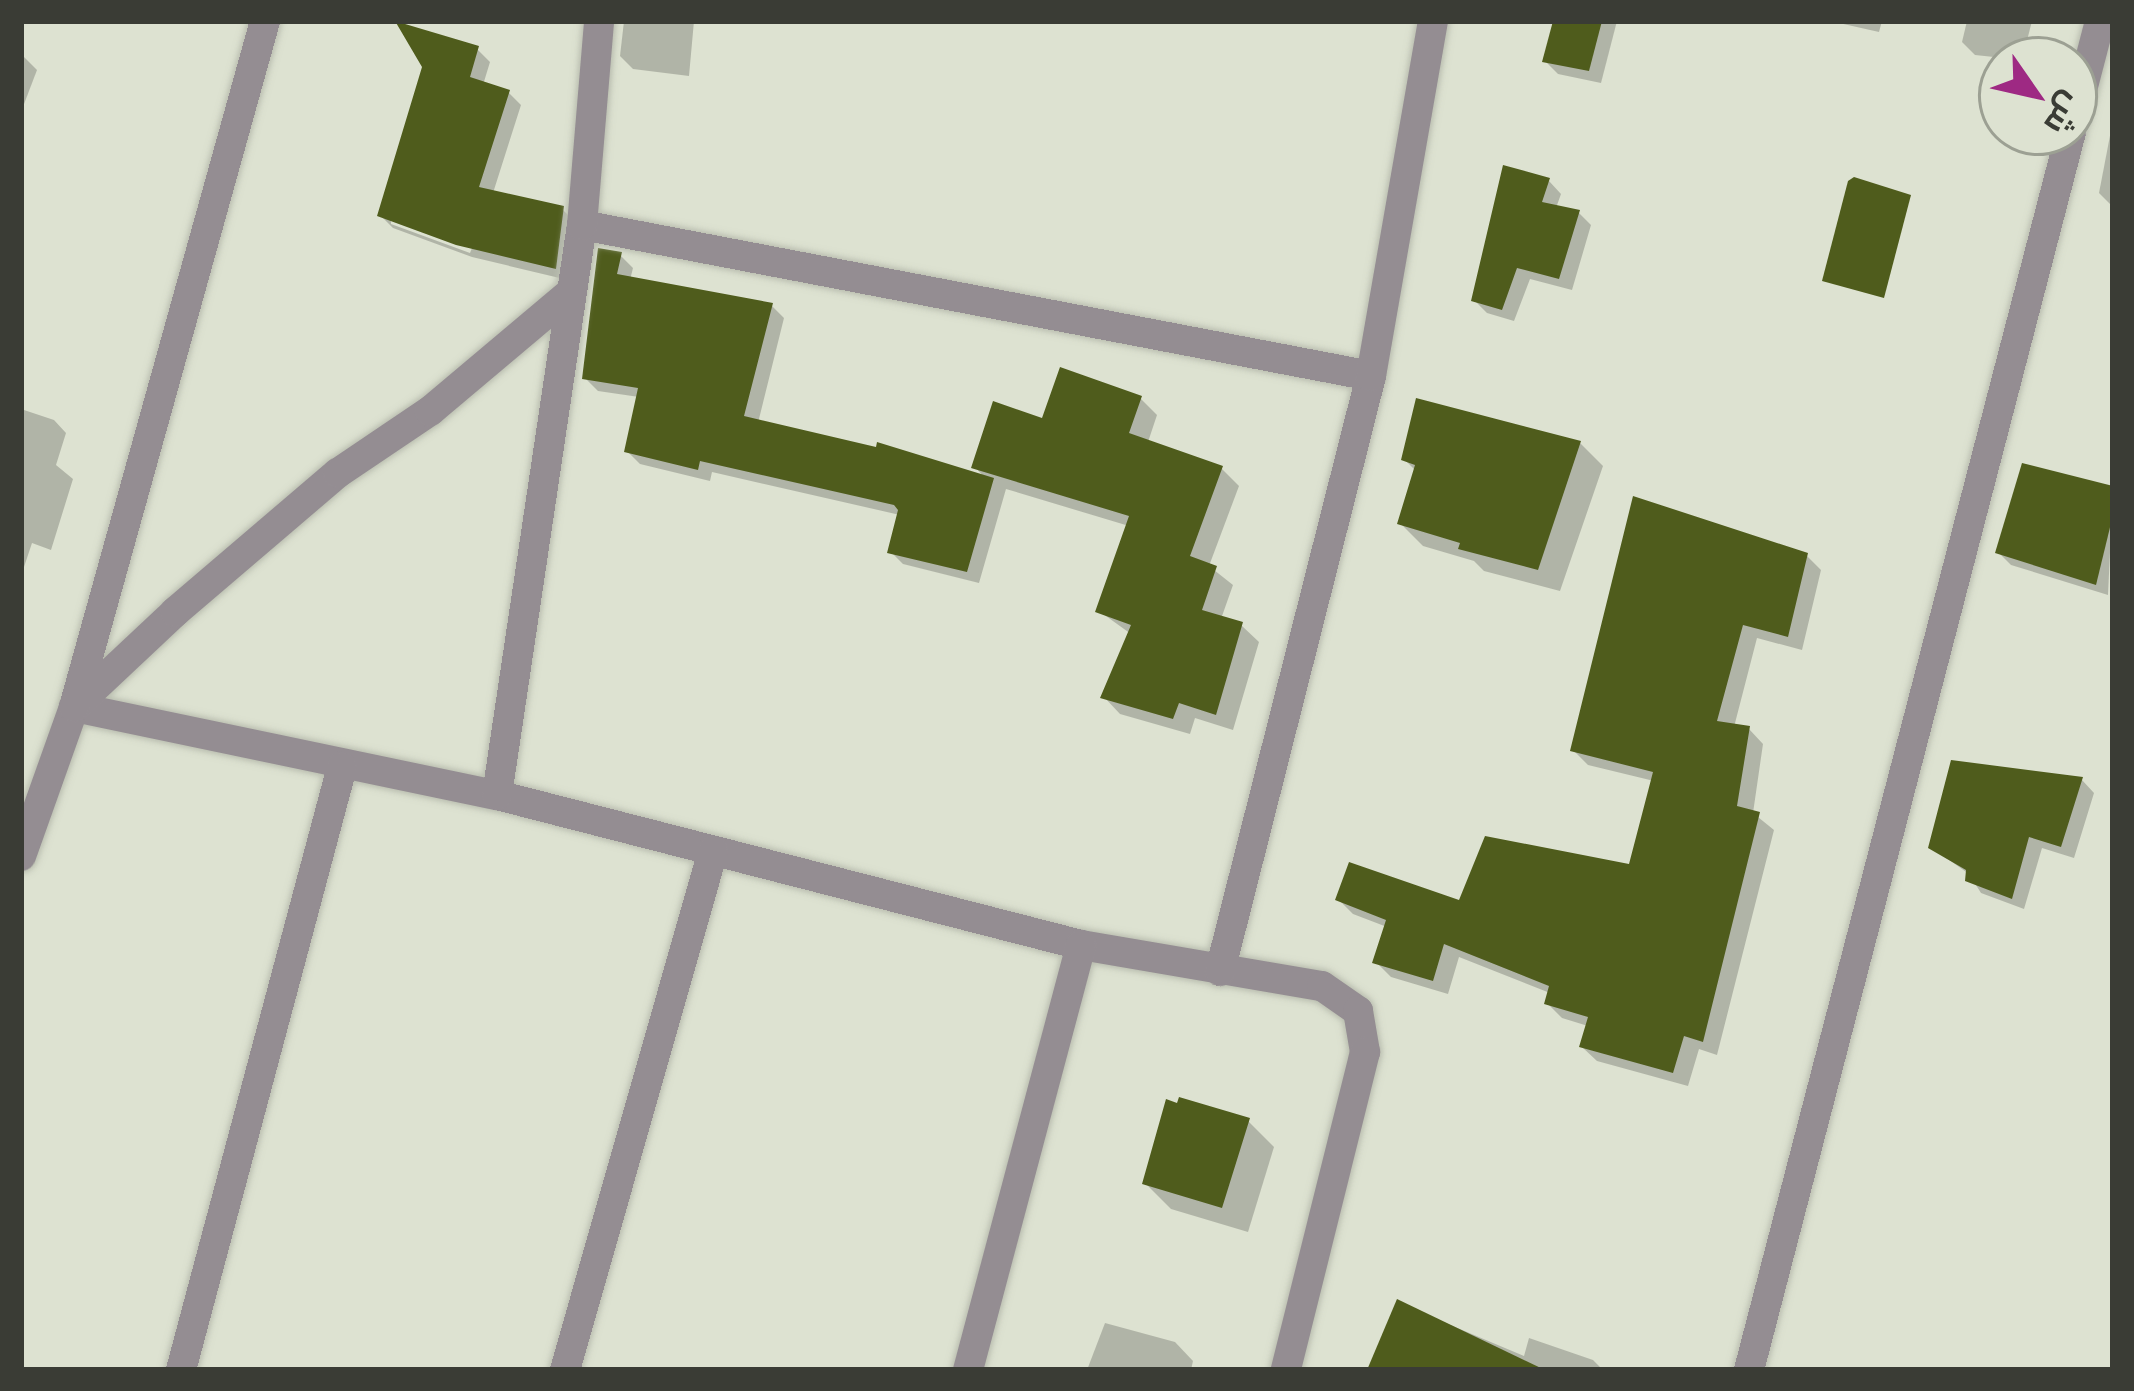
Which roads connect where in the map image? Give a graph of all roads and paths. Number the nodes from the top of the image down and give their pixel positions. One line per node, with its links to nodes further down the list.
1 (265, 21): 8 (street)
2 (599, 21): 5 (street)
3 (1432, 21): 7 (street)
4 (2065, 156): 20 (street)
5 (582, 225): 6 (street); 7 (street)
6 (570, 293): 8 (street); 11 (street)
7 (1371, 376): 15 (street)
8 (74, 706): 9 (street); 10 (street)
9 (342, 767): 11 (street); 16 (street)
10 (31, 790): 13 (street)
11 (497, 795): 12 (street)
12 (713, 851): 14 (street); 17 (street)
13 (21, 856)
14 (1081, 945): 15 (street); 18 (street)
15 (1220, 971): 19 (street)
16 (181, 1370)
17 (565, 1370)
18 (968, 1370)
19 (1286, 1370)
20 (1749, 1370)

